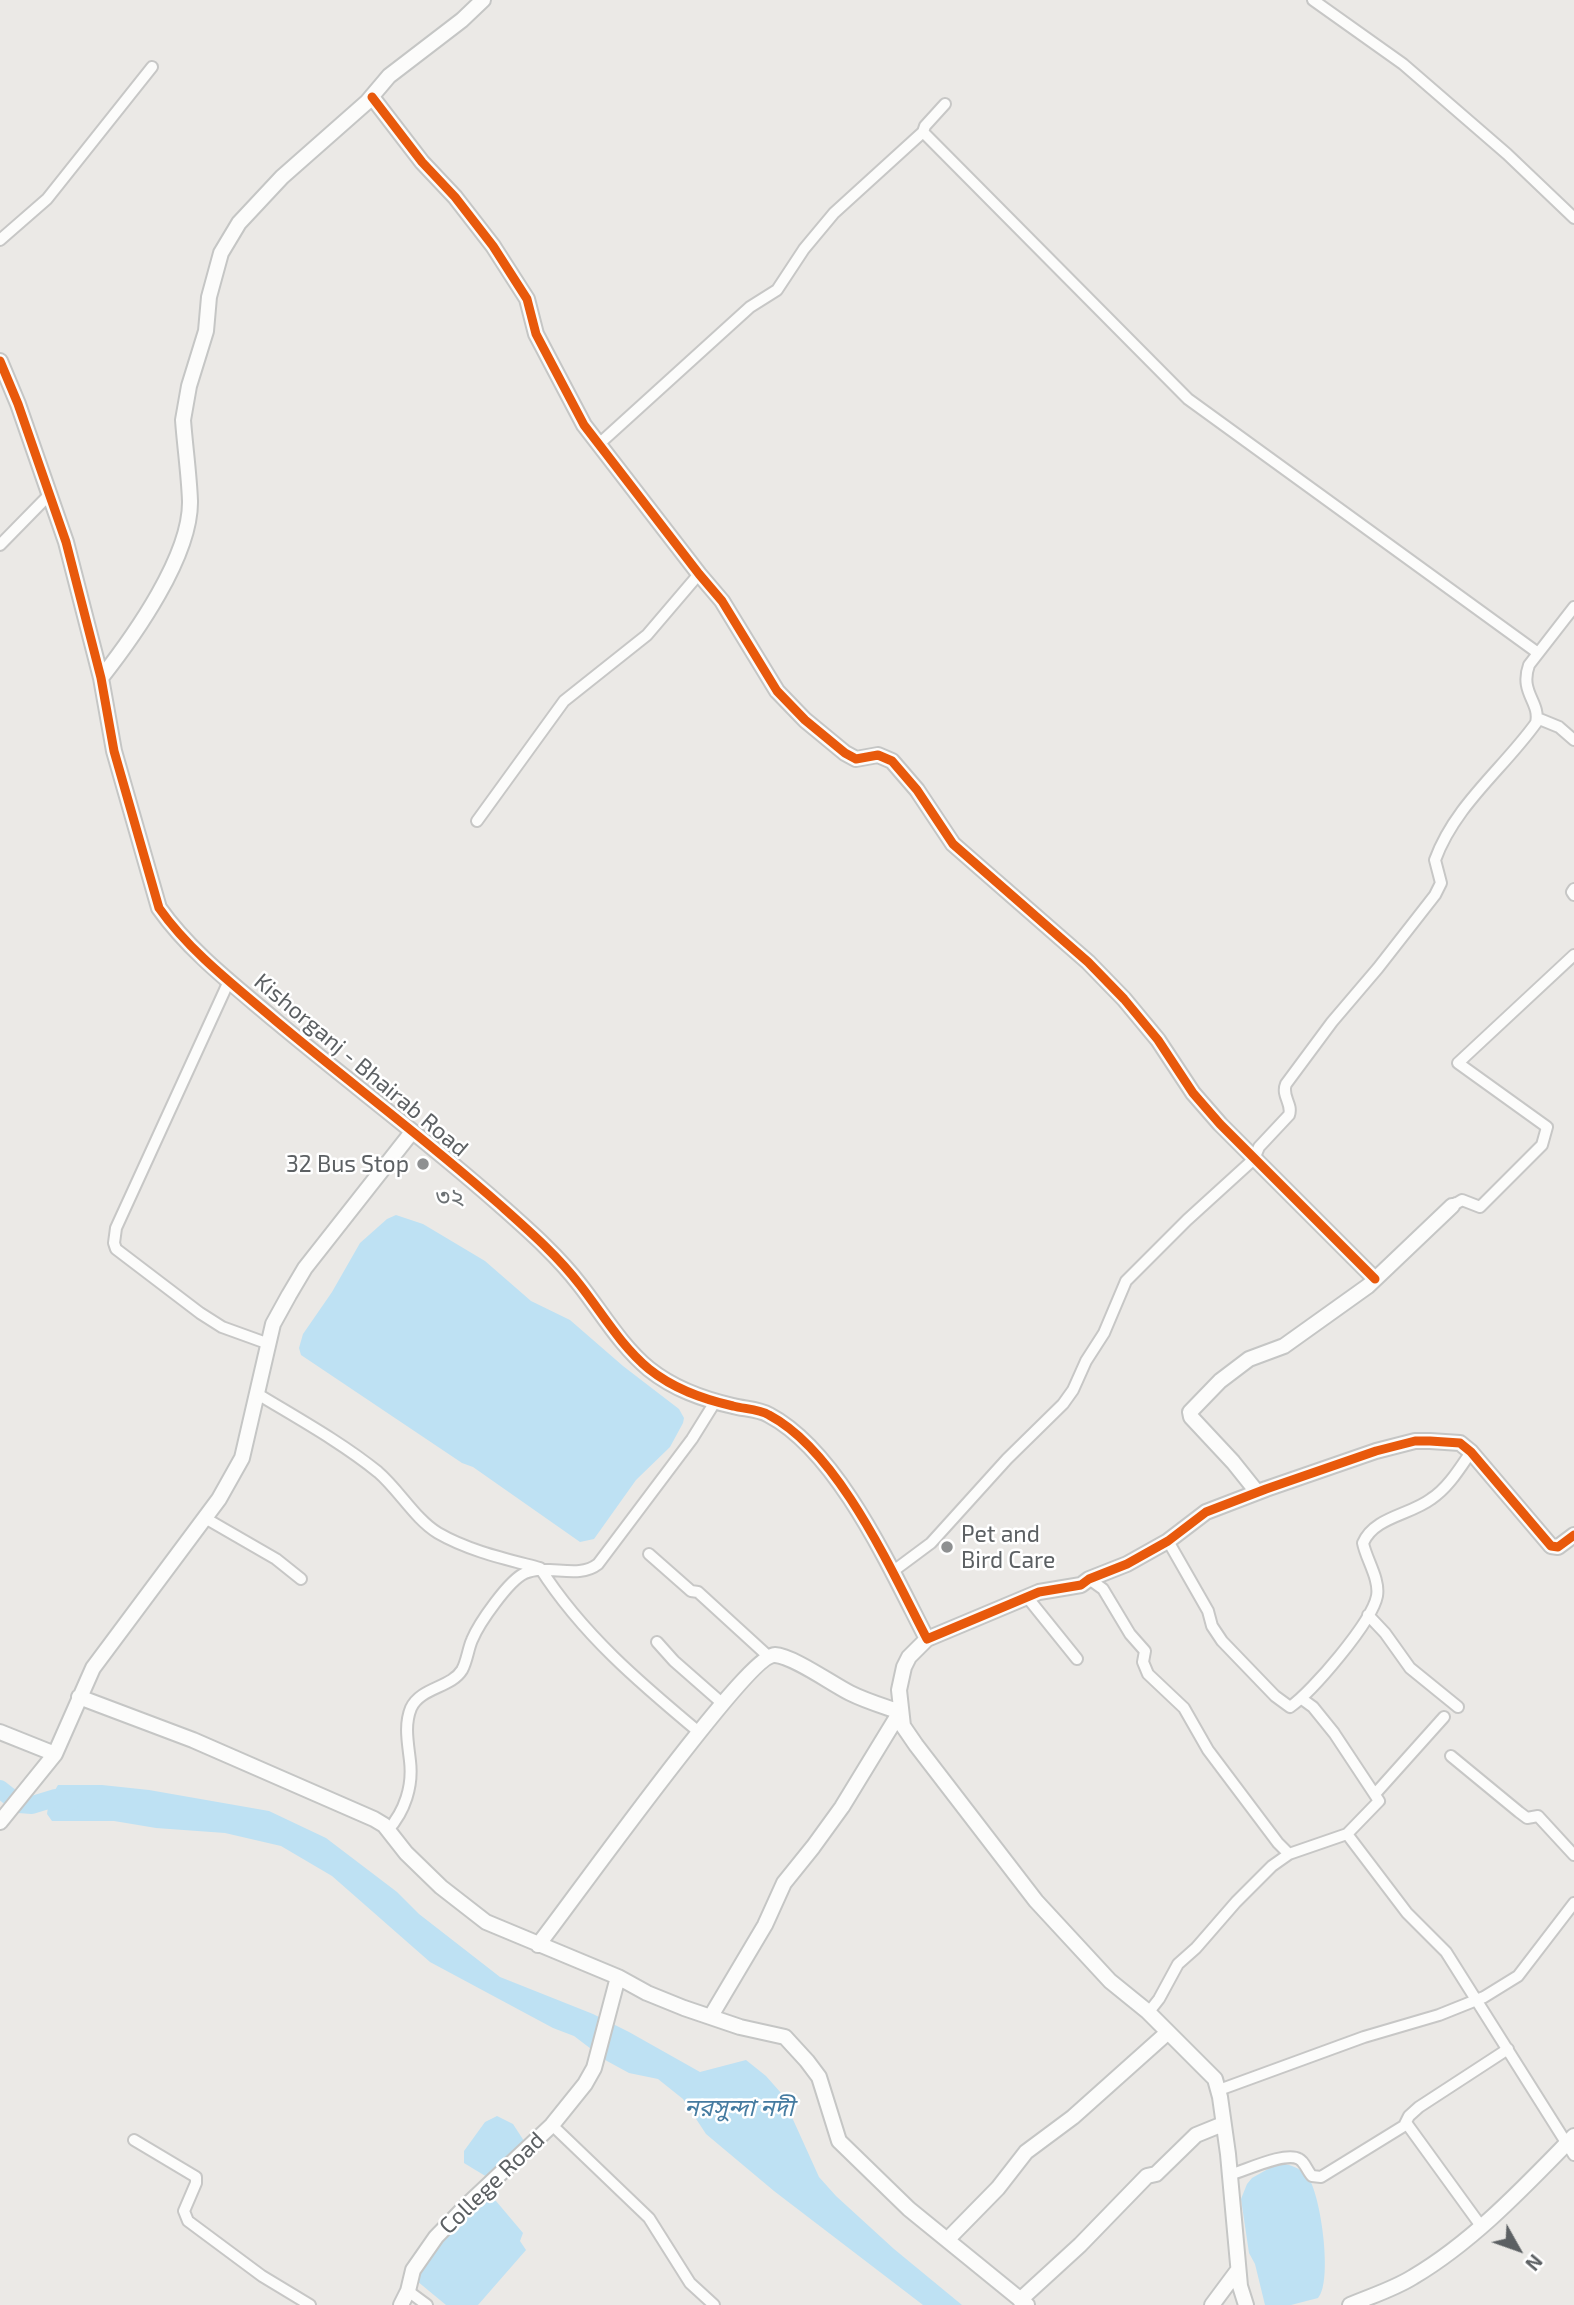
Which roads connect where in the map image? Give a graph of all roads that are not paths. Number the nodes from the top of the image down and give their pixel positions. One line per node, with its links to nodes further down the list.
1 (483, 0): 4 (street)
2 (1313, 0): 7 (street)
3 (152, 67): 8 (street)
4 (372, 97): 10 (street); 16 (street)
5 (945, 104): 6 (street)
6 (923, 132): 10 (street); 15 (street)
7 (1574, 218)
8 (0, 240)
9 (0, 361): 11 (street, Kishorganj - Bhairab Road)
10 (599, 444): 13 (street)
11 (49, 495): 12 (street); 16 (street, Kishorganj - Bhairab Road)
12 (0, 545)
13 (699, 574): 19 (street); 25 (street)
14 (1574, 607): 15 (street)
15 (1538, 653): 17 (street)
16 (101, 678): 23 (street, Kishorganj - Bhairab Road)
17 (1538, 718): 18 (street); 25 (street)
18 (1574, 740)
19 (477, 821)
20 (1574, 889): 21 (street)
21 (1574, 895)
22 (1574, 954): 26 (street)
23 (229, 981): 24 (street, Kishorganj - Bhairab Road); 28 (street)
24 (412, 1132): 28 (street); 30 (street, Kishorganj - Bhairab Road)
25 (1254, 1159): 27 (street); 38 (street)
26 (1454, 1204): 27 (street)
27 (1375, 1279): 32 (street)
28 (269, 1344): 29 (street)
29 (256, 1393): 33 (street); 37 (street)
30 (715, 1402): 37 (street); 38 (street, Kishorganj - Bhairab Road)
31 (1471, 1452): 32 (street); 34 (street); 42 (street)
32 (1257, 1492): 35 (street)
33 (205, 1518): 39 (street); 47 (street)
34 (1574, 1535)
35 (1168, 1541): 40 (street); 48 (street)
36 (649, 1554): 45 (street)
37 (540, 1568): 54 (street); 59 (street)
38 (892, 1573): 43 (street, Kishorganj - Bhairab Road)
39 (302, 1579)
40 (1089, 1579): 41 (street); 61 (street)
41 (1027, 1597): 43 (street); 46 (street)
42 (1368, 1615): 48 (street); 50 (street)
43 (927, 1639): 51 (street)
44 (657, 1643): 49 (street)
45 (768, 1656): 49 (street); 51 (street)
46 (1077, 1659)
47 (79, 1697): 56 (street); 59 (street)
48 (1301, 1699): 57 (street)
49 (723, 1704): 54 (street)
50 (1458, 1707)
51 (900, 1712): 67 (street); 68 (street)
52 (1444, 1717): 57 (street)
53 (0, 1732): 56 (street)
54 (700, 1733): 64 (street)
55 (1451, 1756): 62 (street)
56 (51, 1759): 58 (street)
57 (1375, 1794): 60 (street)
58 (0, 1822)
59 (387, 1830): 64 (street)
60 (1347, 1834): 61 (street); 66 (street)
61 (1289, 1854): 67 (street)
62 (1574, 1855)
63 (1574, 1903): 66 (street)
64 (538, 1945): 65 (street)
65 (618, 1977): 68 (street); 74 (street, College Road)
66 (1478, 2000): 70 (street); 71 (street)
67 (1148, 2013): 69 (street)
68 (711, 2016): 79 (street)
69 (1167, 2033): 71 (street); 79 (street)
70 (1507, 2049): 73 (street); 76 (street)
71 (1219, 2090): 72 (street)
72 (1223, 2124): 77 (street); 82 (street)
73 (1405, 2124): 77 (street); 78 (street)
74 (552, 2125): 81 (street, College Road); 86 (street)
75 (134, 2140): 83 (street)
76 (1571, 2145): 78 (street)
77 (1229, 2175): 80 (street)
78 (1481, 2226): 89 (street)
79 (947, 2240): 82 (street)
80 (1238, 2270): 87 (street); 88 (street)
81 (408, 2291): 84 (street, College Road); 85 (street)
82 (1023, 2302)
83 (310, 2305)
84 (401, 2305)
85 (427, 2305)
86 (715, 2305)
87 (1212, 2305)
88 (1245, 2305)
89 (1350, 2305)

